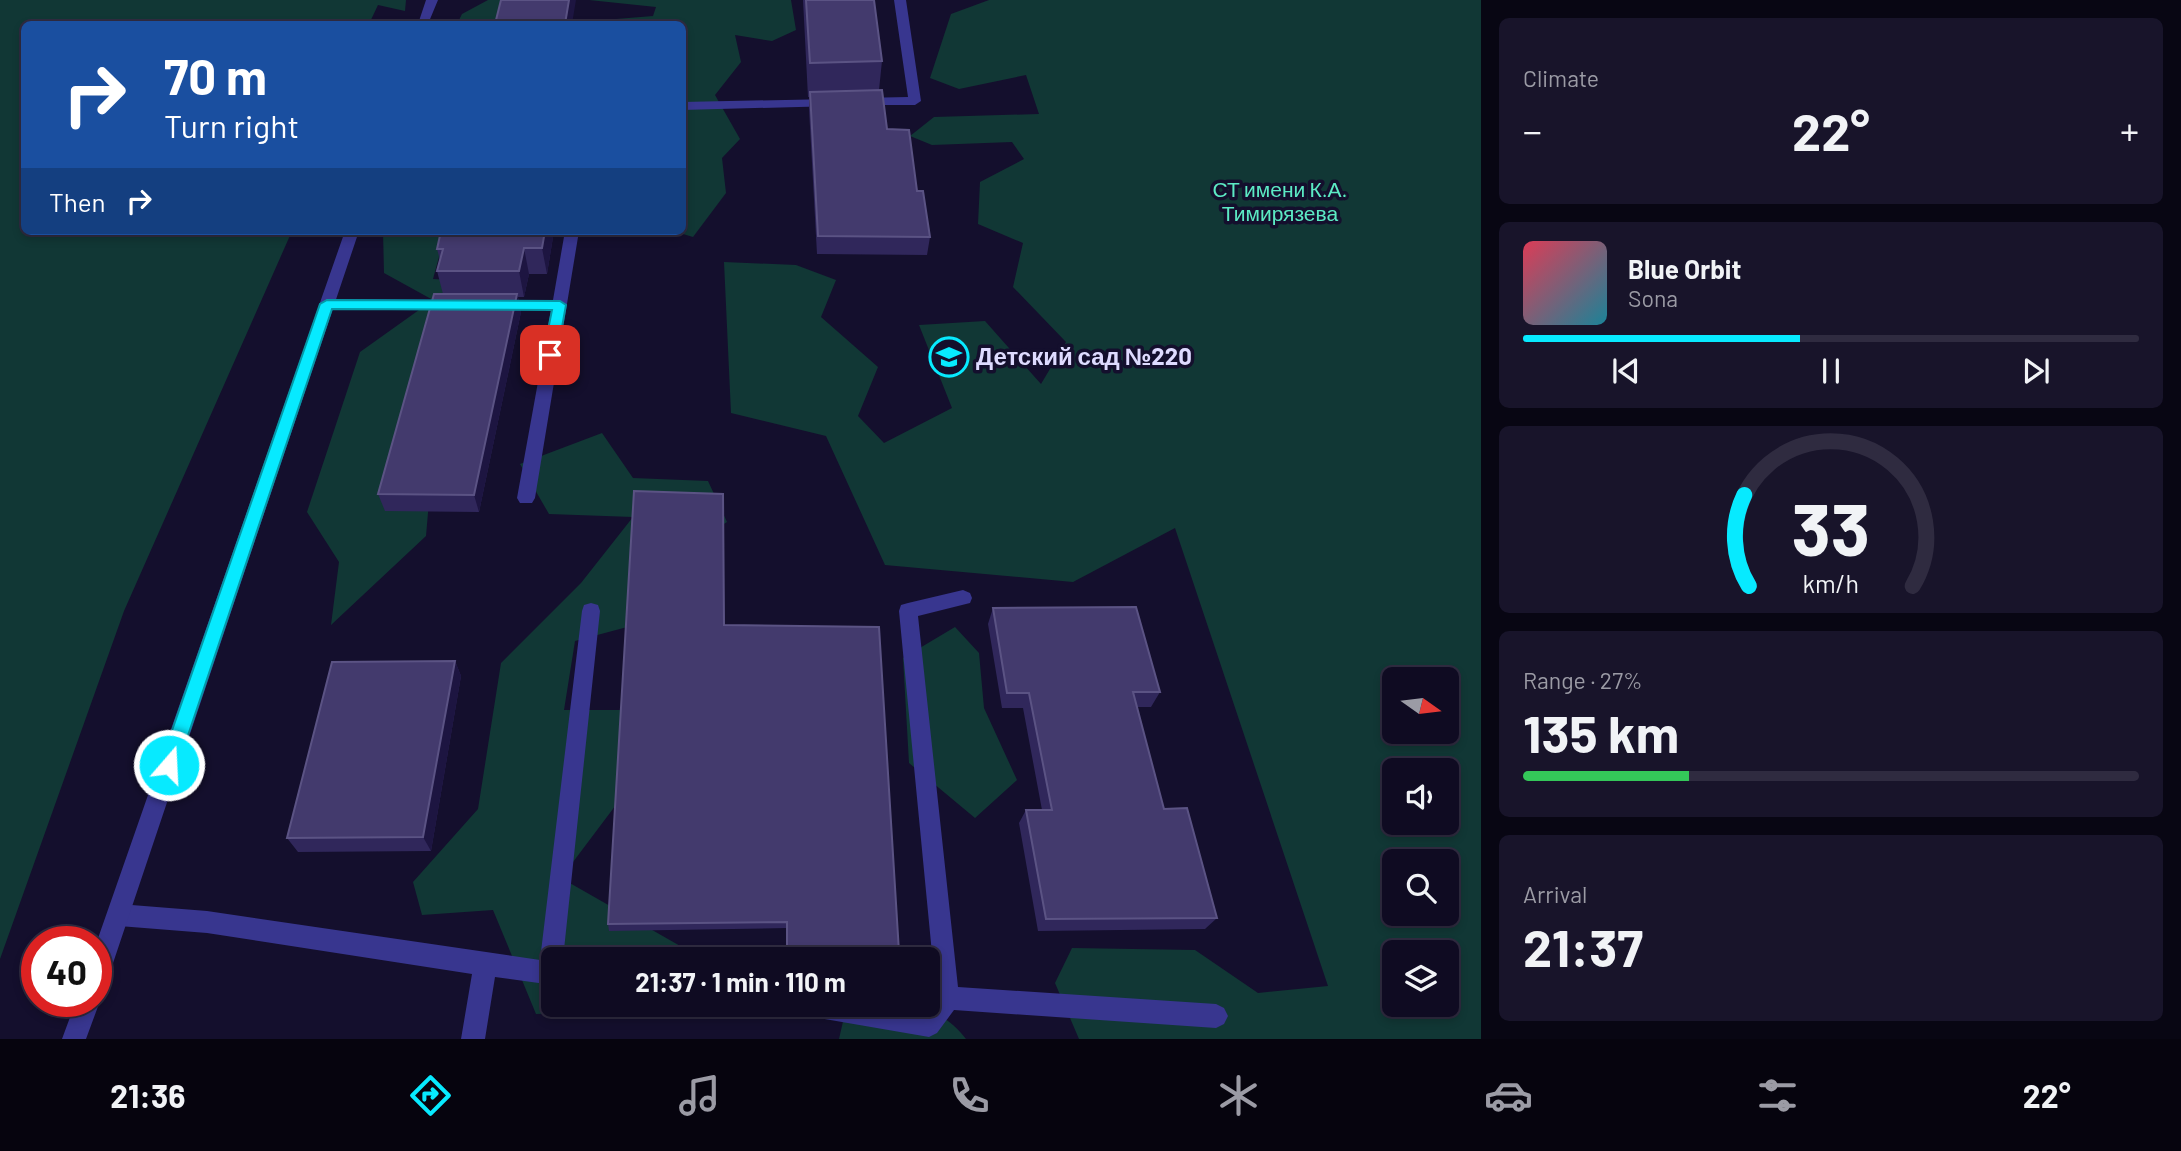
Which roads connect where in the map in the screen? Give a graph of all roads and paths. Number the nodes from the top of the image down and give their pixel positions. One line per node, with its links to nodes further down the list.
1 (432, 0): 3 (street)
2 (900, 0): 4 (street)
3 (424, 21)
4 (686, 106)
5 (351, 235): 7 (street)
6 (571, 235): 8 (street)
7 (327, 304): 8 (street); 12 (street)
8 (560, 305): 9 (street)
9 (526, 498)
10 (963, 598): 17 (street)
11 (591, 611): 14 (street)
12 (119, 915): 13 (street); 15 (street)
13 (112, 934)
14 (555, 947)
15 (485, 964): 16 (street); 24 (street)
16 (541, 972)
17 (948, 998): 18 (street); 19 (street)
18 (940, 1009)
19 (1216, 1016)
20 (82, 1017): 23 (street)
21 (877, 1017): 22 (street)
22 (935, 1017)
23 (74, 1039)
24 (473, 1039)

